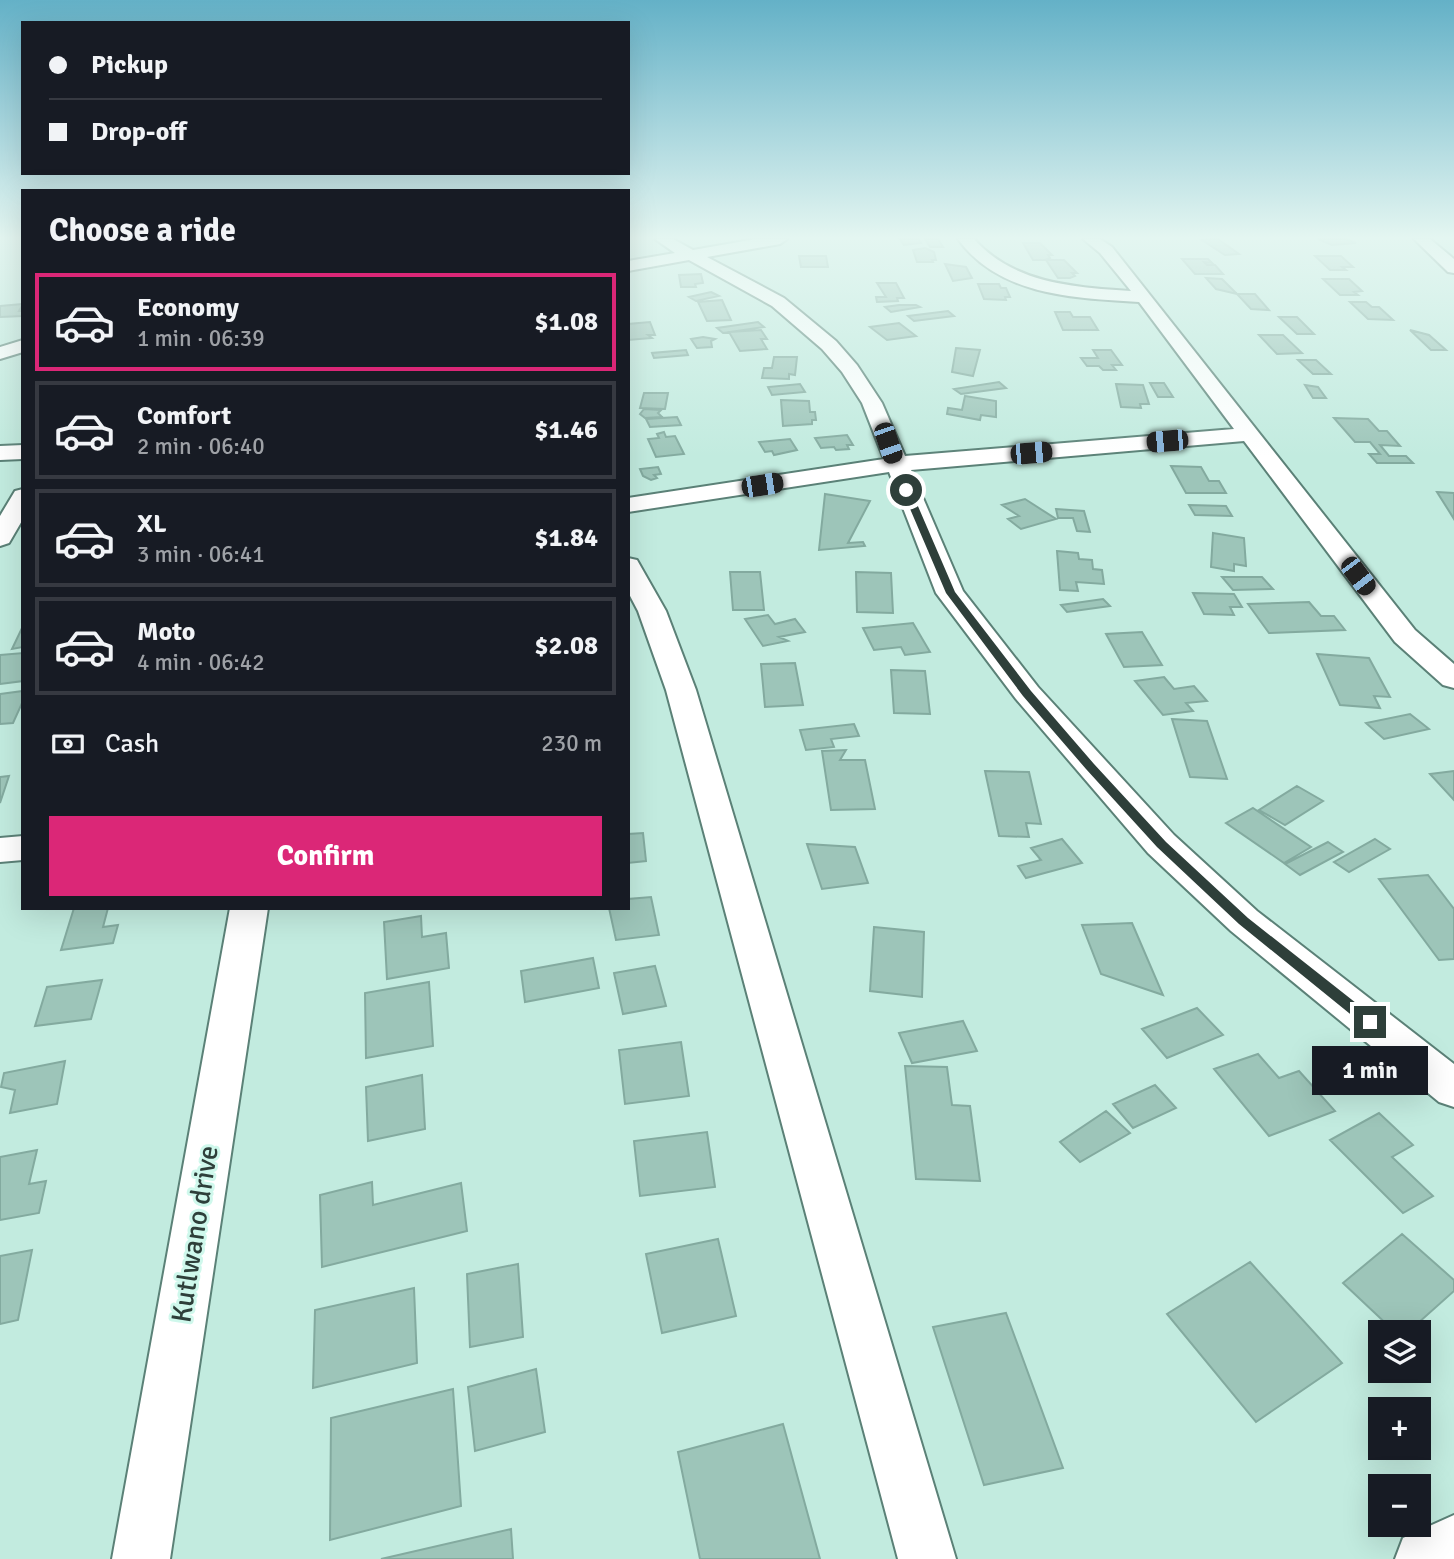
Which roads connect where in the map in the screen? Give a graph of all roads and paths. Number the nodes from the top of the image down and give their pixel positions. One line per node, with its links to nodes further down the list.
1 (789, 312): 8 (street)
2 (1155, 312): 5 (street)
3 (21, 347): 4 (street)
4 (0, 353)
5 (1248, 434): 8 (street); 13 (street)
6 (21, 452): 7 (street)
7 (0, 453)
8 (895, 464): 10 (street); 17 (street)
9 (21, 500): 11 (street)
10 (630, 505)
11 (0, 538)
12 (630, 570): 20 (street)
13 (1454, 679)
14 (21, 848): 15 (street)
15 (0, 850)
16 (249, 910): 19 (street, Kutlwano drive)
17 (1454, 1089)
18 (1454, 1544): 21 (street)
19 (141, 1559)
20 (927, 1559)
21 (1424, 1559)

